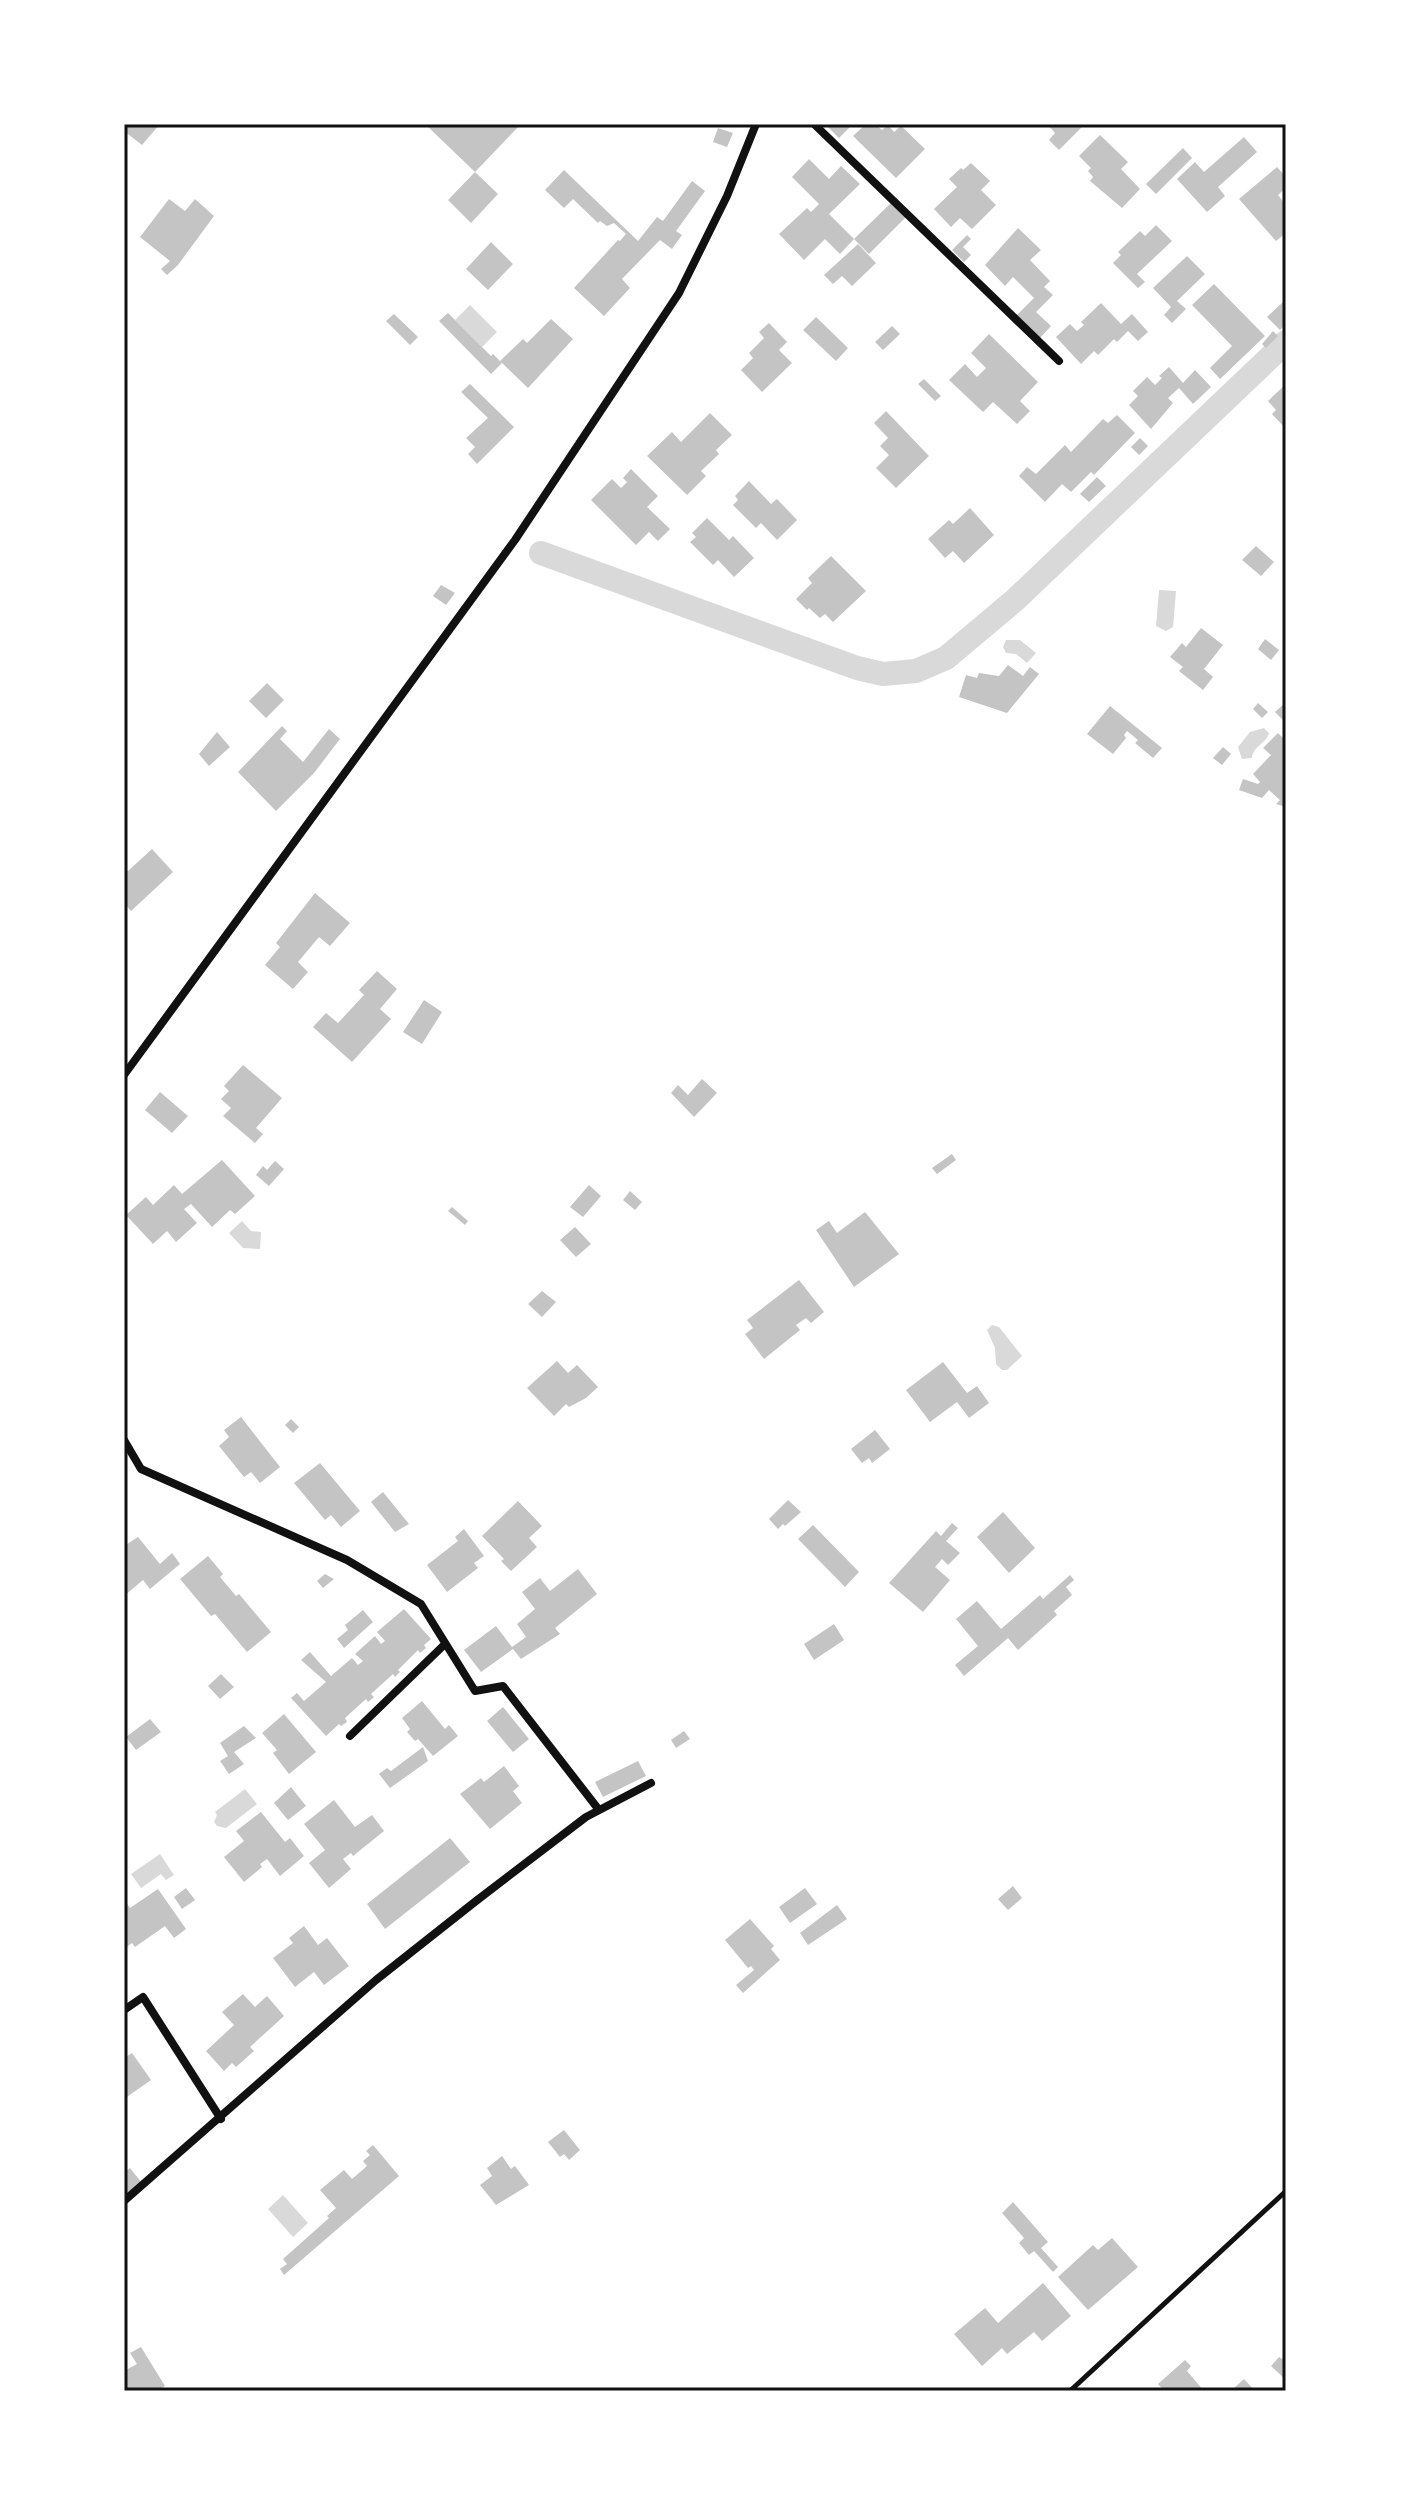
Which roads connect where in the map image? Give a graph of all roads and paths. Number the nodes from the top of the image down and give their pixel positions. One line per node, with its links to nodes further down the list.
1 (756, 124): 4 (street)
2 (814, 124): 3 (street)
3 (1059, 361)
4 (124, 1075)
5 (124, 1440): 6 (street)
6 (445, 1644): 7 (street); 9 (street)
7 (350, 1736)
8 (651, 1783): 9 (street)
9 (599, 1810): 11 (street)
10 (124, 2010): 11 (street)
11 (221, 2119): 13 (street)
12 (1286, 2191): 14 (lane)
13 (124, 2201)
14 (1070, 2391)

